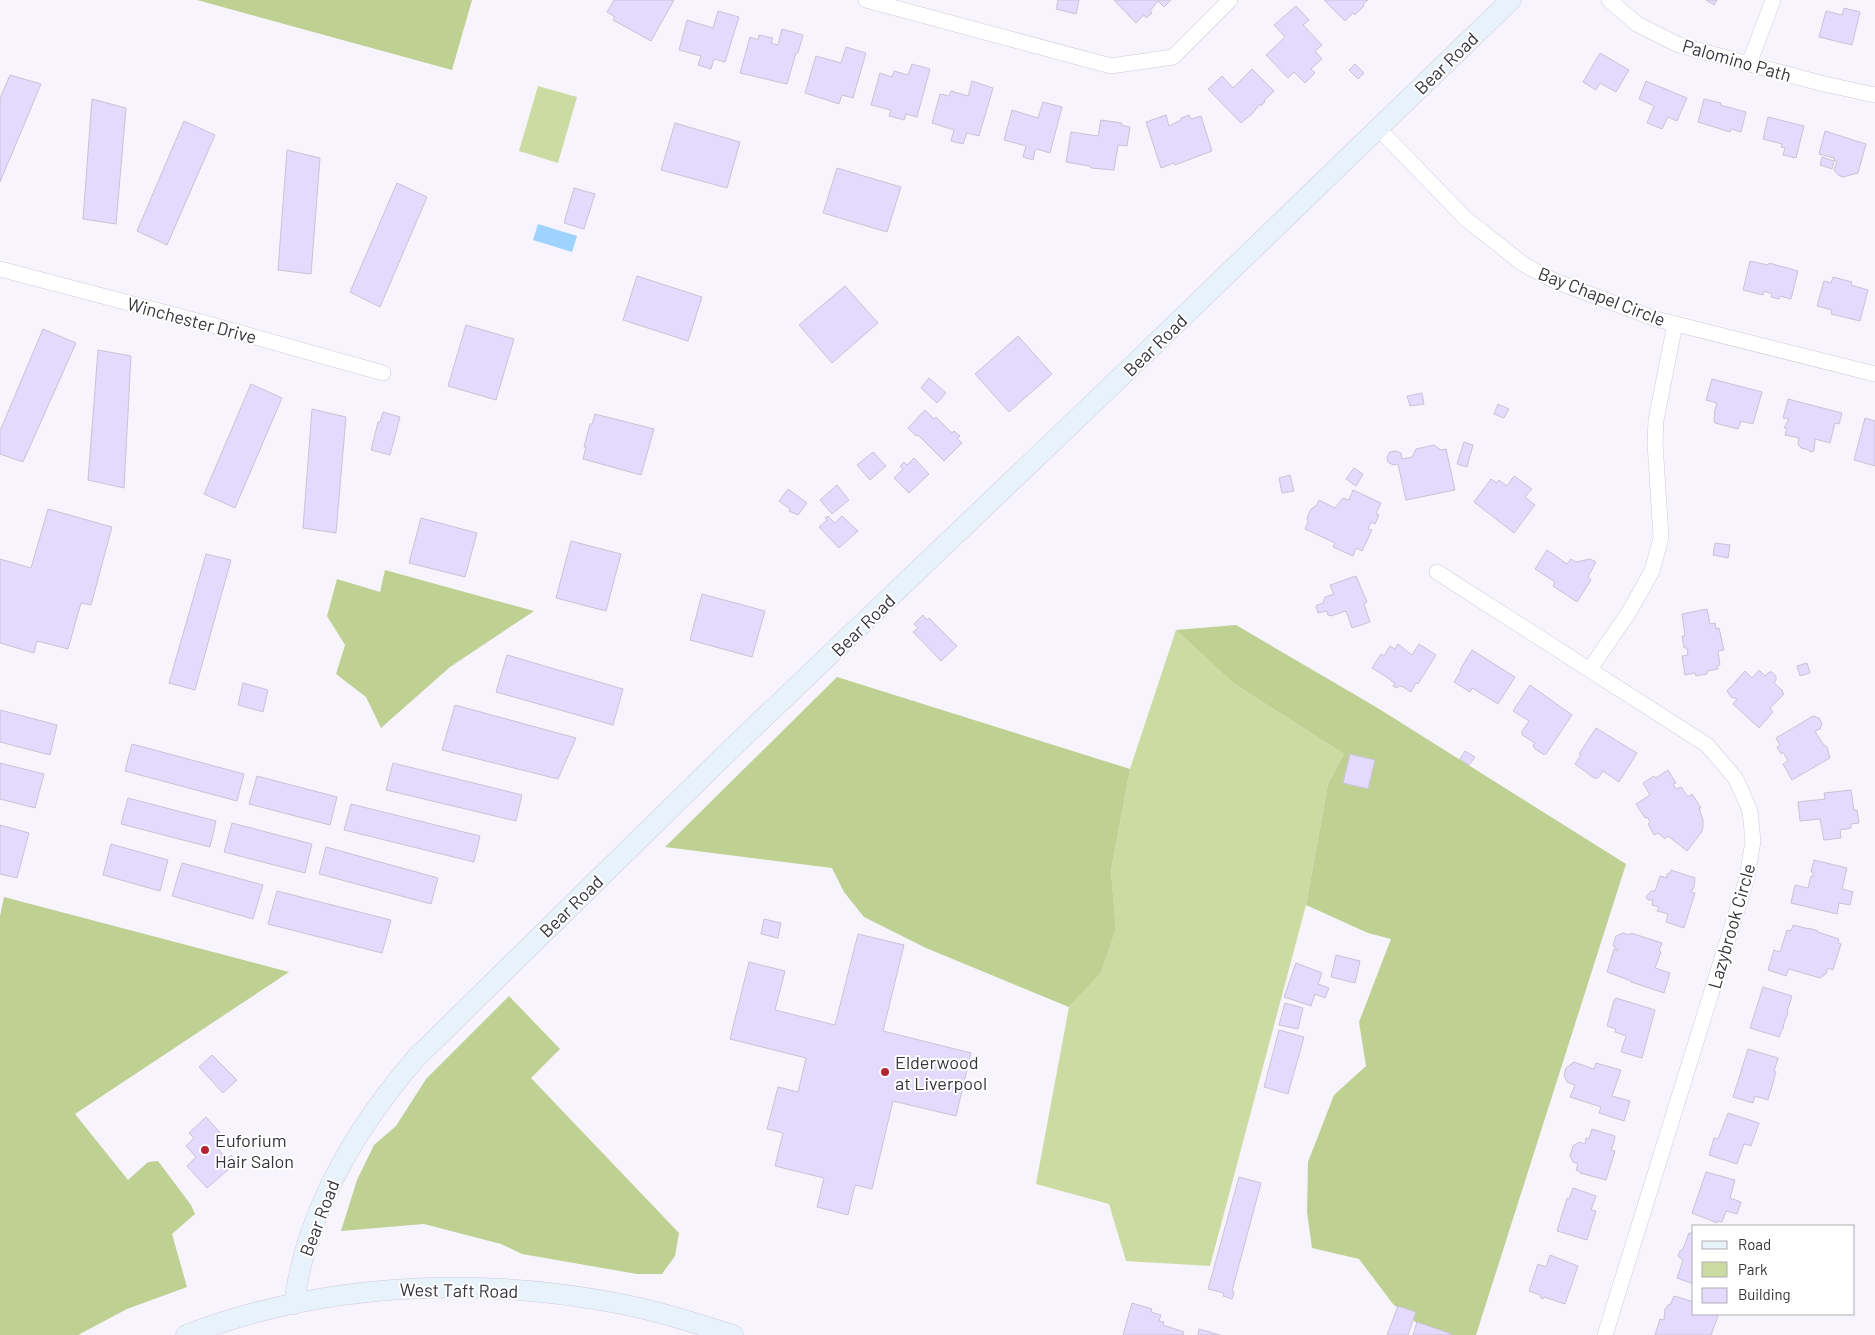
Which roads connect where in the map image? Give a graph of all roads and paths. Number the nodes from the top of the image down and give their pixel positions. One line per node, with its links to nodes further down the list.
1 (866, 0): 2 (street)
2 (1230, 0)
3 (1511, 0): 8 (street, Bear Road)
4 (1609, 0): 6 (street, Palomino Path)
5 (1773, 0): 6 (street)
6 (1749, 64): 7 (street, Palomino Path)
7 (1875, 95)
8 (1378, 128): 10 (street, Bay Chapel Circle); 15 (street, Bear Road)
9 (0, 269): 11 (street, Winchester Drive)
10 (1675, 324): 12 (street, Bay Chapel Circle); 14 (street)
11 (383, 373)
12 (1875, 374)
13 (1437, 572): 14 (street, Lazybrook Circle)
14 (1590, 669): 18 (street, Lazybrook Circle)
15 (294, 1304): 16 (street, West Taft Road); 17 (street, West Taft Road)
16 (186, 1335)
17 (733, 1335)
18 (1605, 1335)

